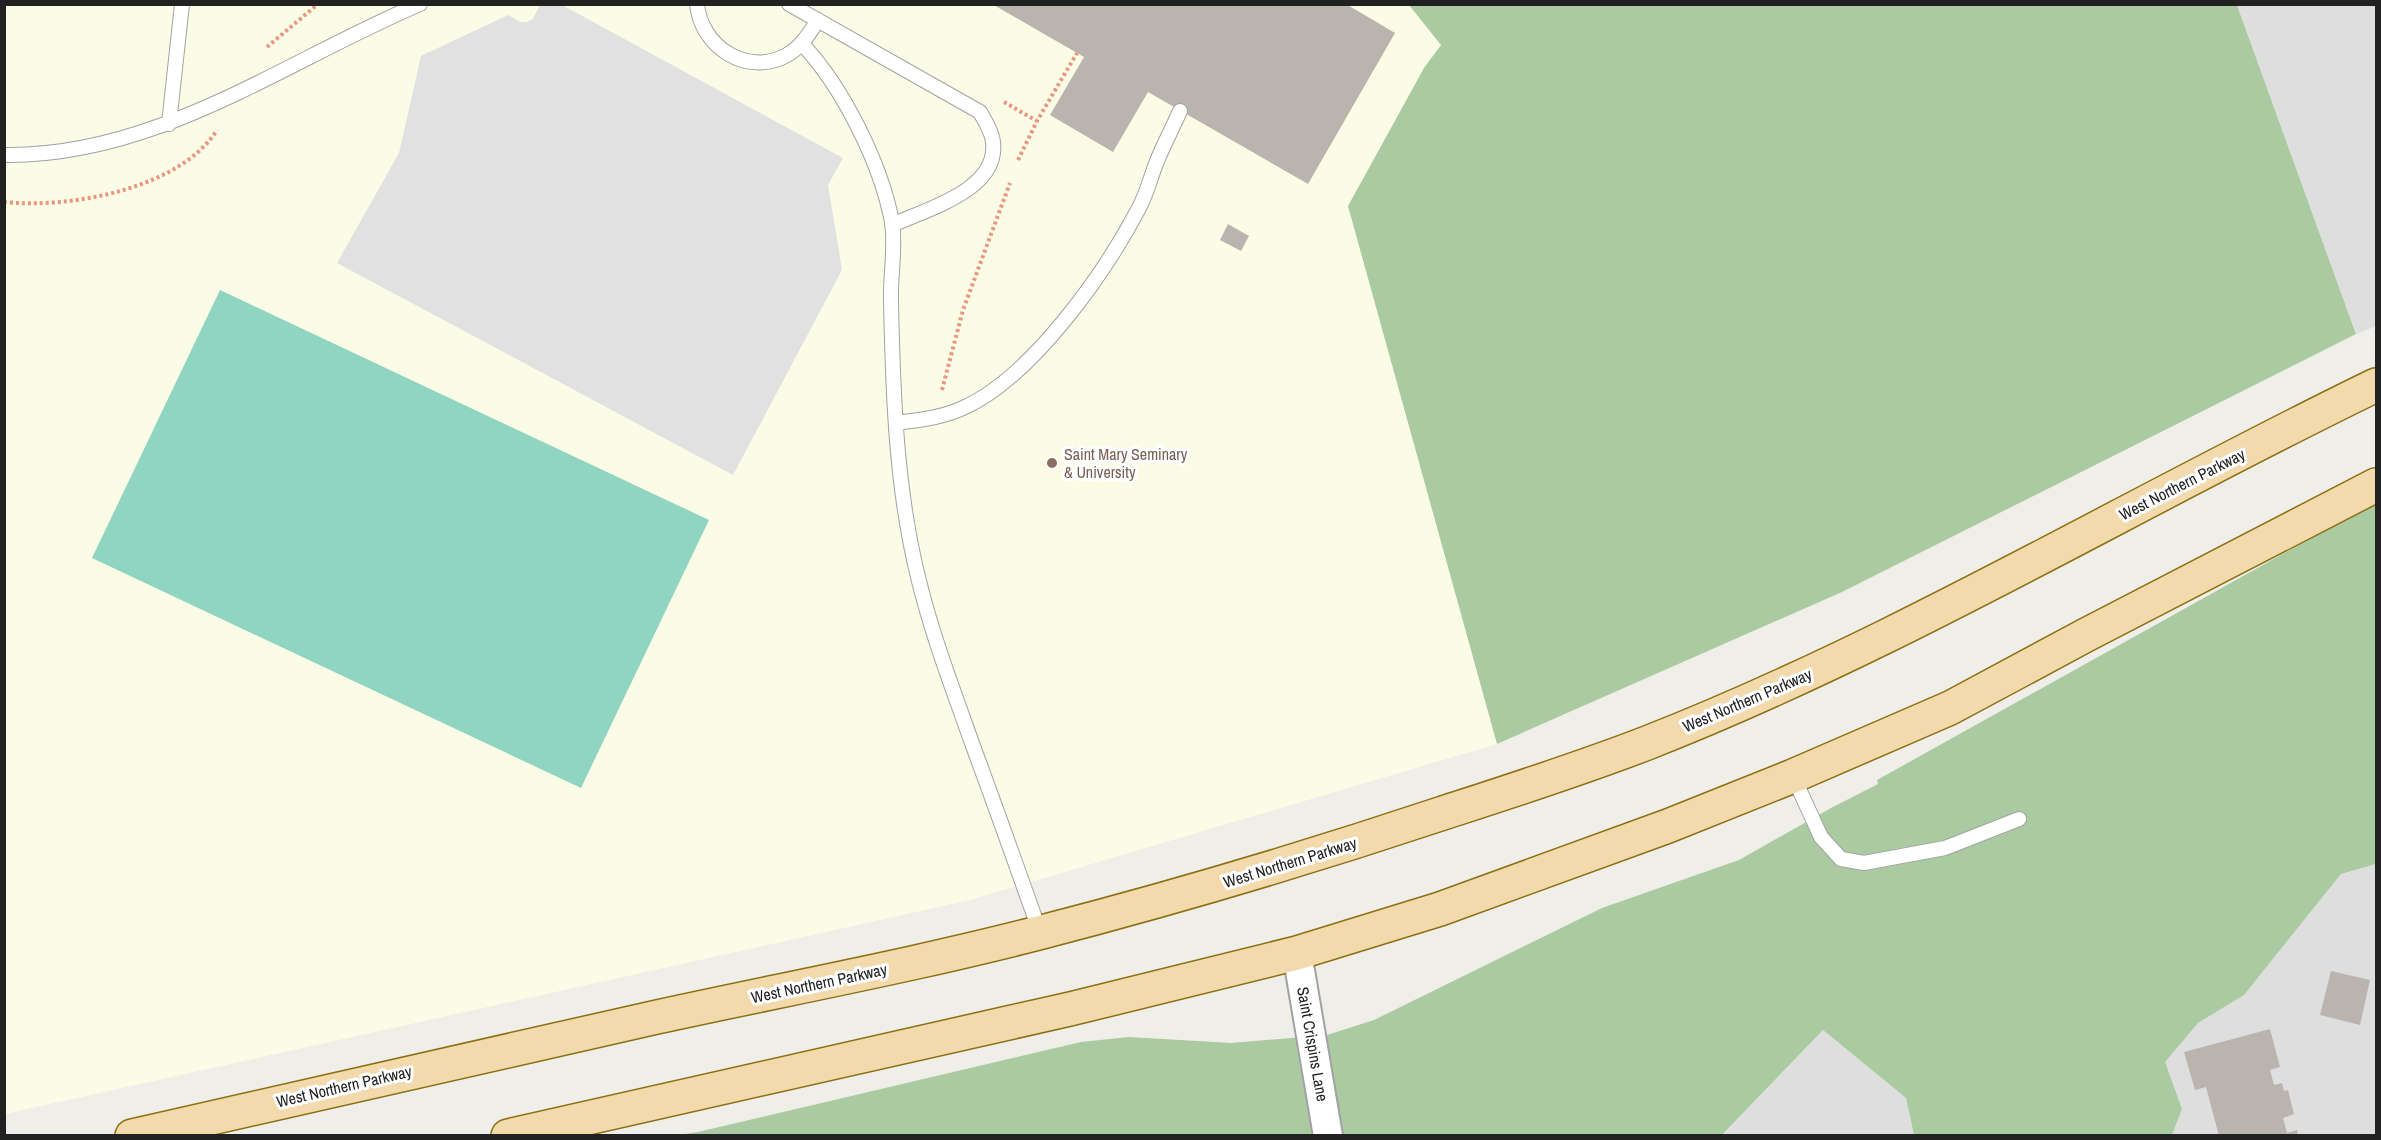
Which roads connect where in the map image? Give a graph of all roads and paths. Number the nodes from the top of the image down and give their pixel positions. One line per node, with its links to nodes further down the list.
1 (182, 4): 11 (lane)
2 (318, 4): 8 (path)
3 (420, 4): 11 (lane)
4 (697, 4): 7 (lane)
5 (789, 4): 6 (lane)
6 (818, 20): 7 (lane); 17 (lane)
7 (802, 44): 17 (lane)
8 (264, 51)
9 (1077, 53): 14 (path)
10 (1180, 111): 20 (lane)
11 (169, 124): 13 (lane)
12 (221, 125): 16 (path)
13 (4, 155)
14 (1018, 161)
15 (1011, 180): 19 (path)
16 (4, 202)
17 (892, 225): 20 (lane)
18 (2376, 385): 24 (main road, West Northern Parkway)
19 (940, 396)
20 (896, 423): 24 (lane)
21 (2376, 485): 22 (main road)
22 (1793, 777): 23 (lane); 25 (main road)
23 (2019, 819)
24 (1040, 933): 26 (main road, West Northern Parkway)
25 (1297, 953): 27 (main road); 28 (street, Saint Crispins Lane)
26 (132, 1136)
27 (507, 1136)
28 (1328, 1136)

